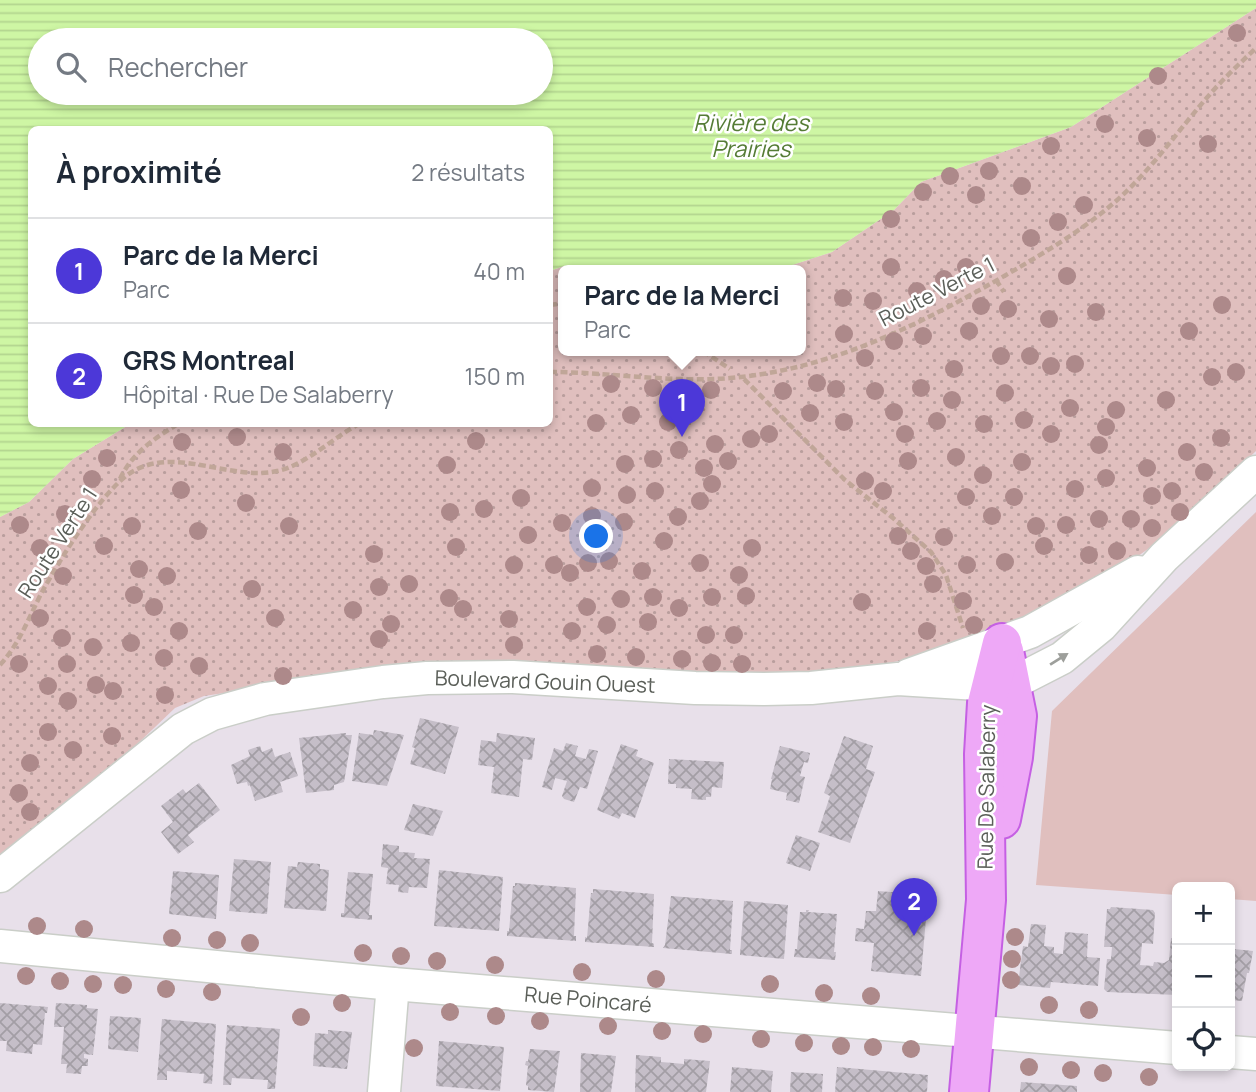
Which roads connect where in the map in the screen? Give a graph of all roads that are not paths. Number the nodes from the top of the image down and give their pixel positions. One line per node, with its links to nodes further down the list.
1 (1256, 472): 2 (street, Boulevard Gouin Ouest)
2 (1164, 556): 3 (street, Boulevard Gouin Ouest); 5 (street, Boulevard Gouin Ouest, one-way to 2)
3 (984, 640): 4 (street, Boulevard Gouin Ouest); 5 (main road, Rue De Salaberry)
4 (898, 679): 5 (street, Boulevard Gouin Ouest); 6 (street, Boulevard Gouin Ouest)
5 (1001, 682): 9 (main road, Rue De Salaberry)
6 (0, 876)
7 (0, 946): 8 (street, Rue Poincaré)
8 (393, 984): 9 (street, Rue Poincaré); 13 (street)
9 (975, 1032): 10 (street, Rue Poincaré); 14 (main road, Rue De Salaberry)
10 (1172, 1048)
11 (1235, 1052): 12 (street)
12 (1256, 1054)
13 (384, 1092)
14 (970, 1092)

